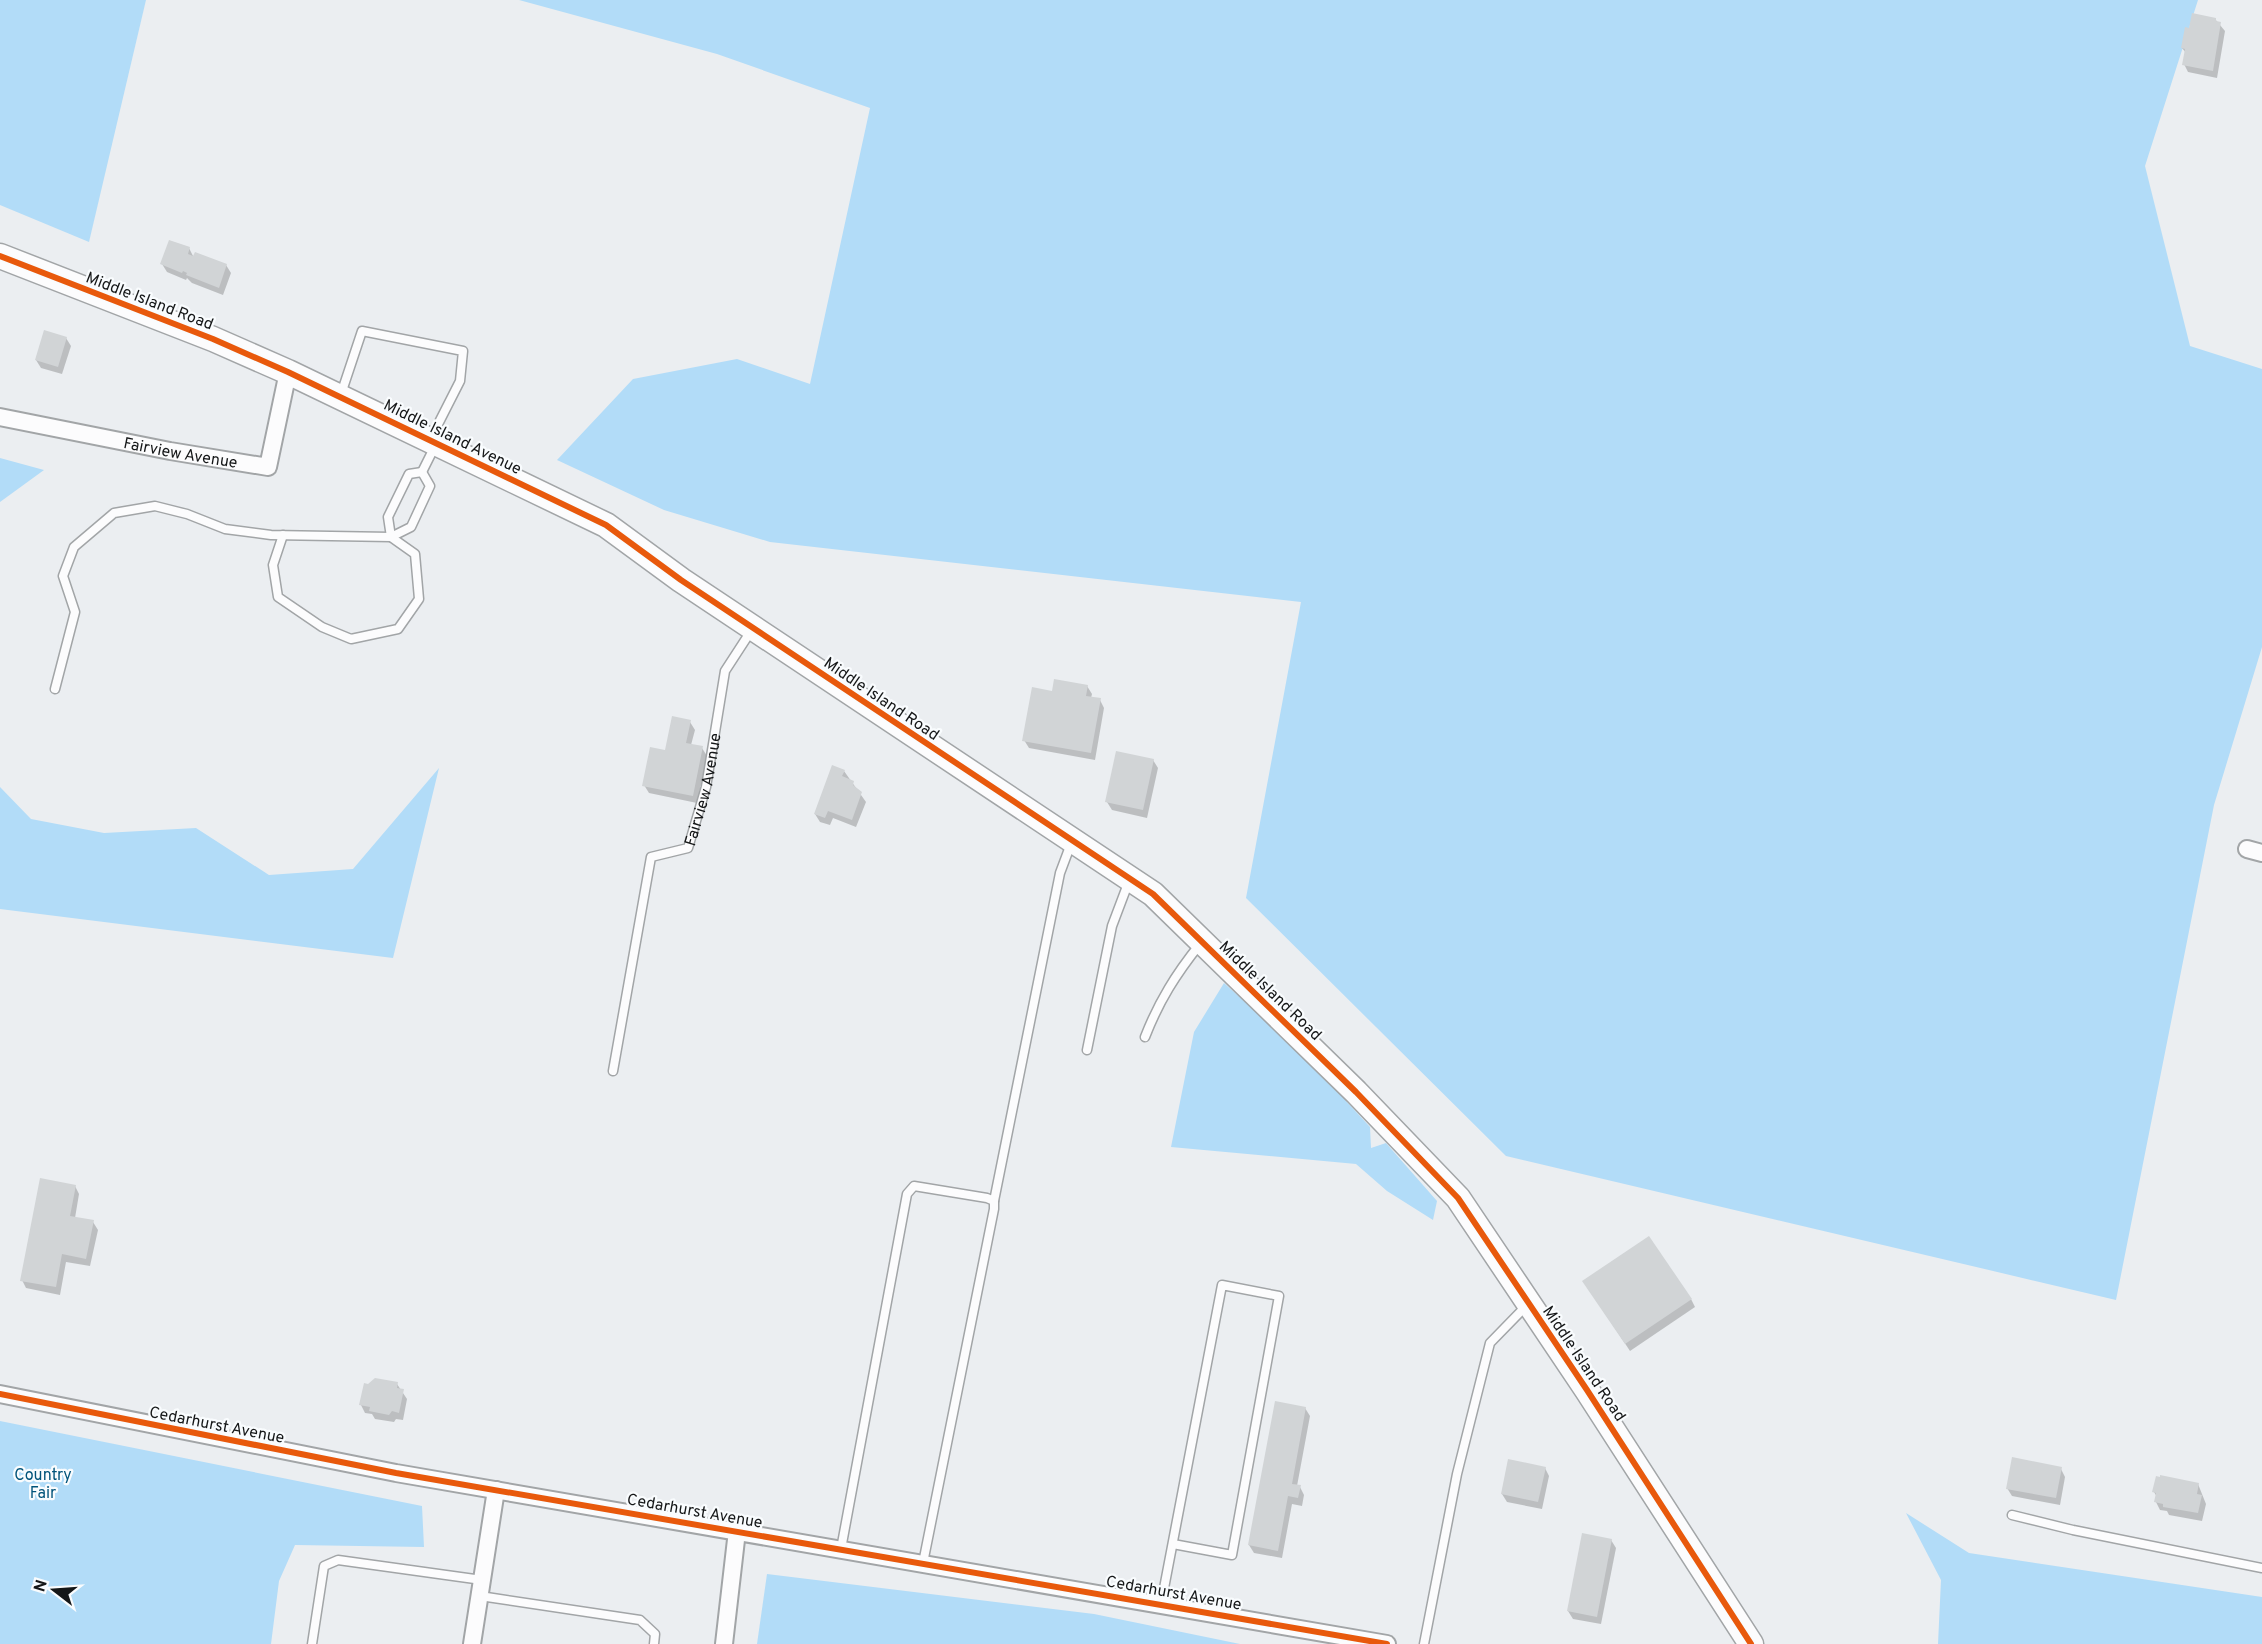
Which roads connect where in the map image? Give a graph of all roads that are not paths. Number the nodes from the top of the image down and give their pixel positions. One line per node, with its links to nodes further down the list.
1 (0, 256): 2 (street, Middle Island Road)
2 (288, 372): 3 (street, Middle Island Avenue); 4 (street, Fairview Avenue)
3 (340, 397): 5 (street, Middle Island Avenue); 5 (lane)
4 (0, 417)
5 (433, 441): 6 (lane); 7 (street, Middle Island Avenue)
6 (422, 472): 9 (lane); 9 (lane)
7 (606, 525): 10 (street, Middle Island Road)
8 (283, 535): 9 (lane); 9 (lane); 11 (lane)
9 (391, 537)
10 (753, 628): 12 (street, Middle Island Road); 17 (lane, Fairview Avenue)
11 (56, 688)
12 (1073, 840): 13 (street, Middle Island Road); 18 (lane)
13 (1130, 878): 14 (street, Middle Island Road); 16 (lane)
14 (1202, 941): 15 (lane); 19 (street, Middle Island Road)
15 (1145, 1037)
16 (1087, 1050)
17 (613, 1071)
18 (994, 1201): 25 (lane); 26 (lane)
19 (1529, 1304): 35 (lane); 36 (street, Middle Island Road)
20 (0, 1394): 21 (street, Cedarhurst Avenue)
21 (496, 1490): 23 (street, Cedarhurst Avenue); 28 (street)
22 (2012, 1515): 27 (lane)
23 (737, 1531): 25 (street, Cedarhurst Avenue); 33 (street)
24 (1173, 1544): 24 (lane); 29 (lane)
25 (841, 1549): 26 (street, Cedarhurst Avenue)
26 (923, 1563): 29 (street, Cedarhurst Avenue)
27 (2262, 1568)
28 (481, 1588): 30 (lane); 31 (street); 32 (lane)
29 (1161, 1604): 34 (street, Cedarhurst Avenue)
30 (312, 1644)
31 (472, 1644)
32 (654, 1644)
33 (724, 1644)
34 (1387, 1644)
35 (1424, 1644)
36 (1751, 1644)

